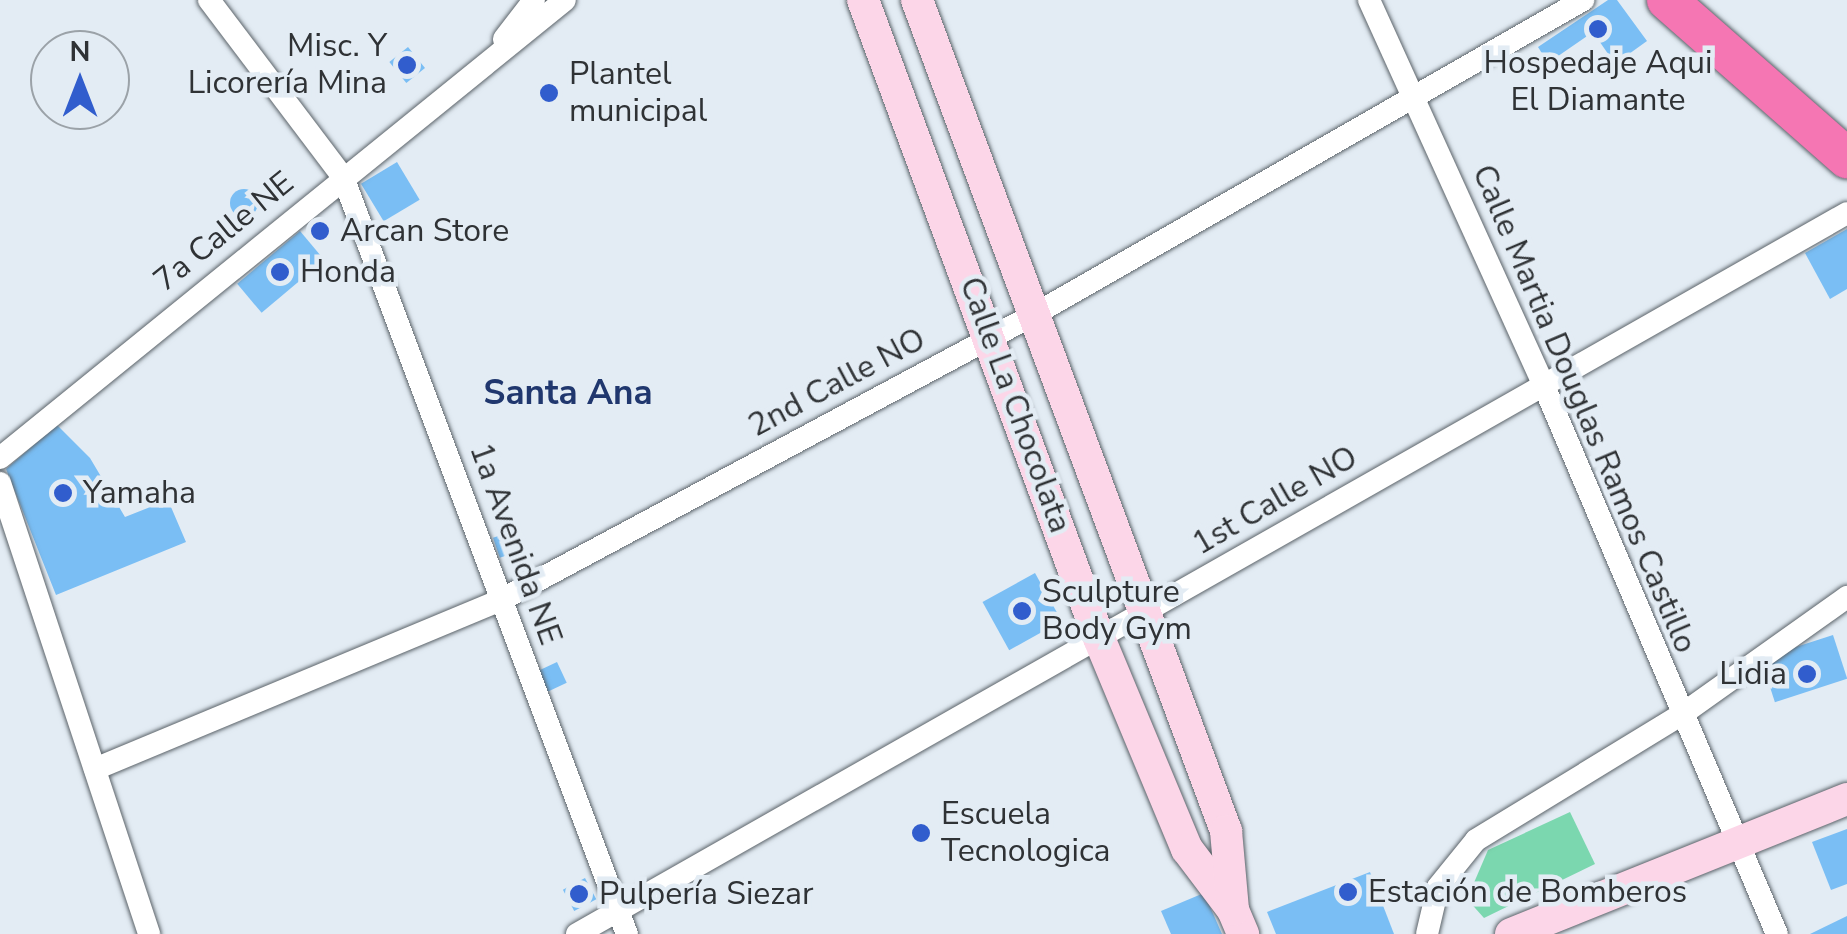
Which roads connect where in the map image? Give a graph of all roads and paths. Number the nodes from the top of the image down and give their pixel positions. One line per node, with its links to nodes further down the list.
1 (210, 0): 12 (street, 1a Avenida NE)
2 (534, 0): 9 (street)
3 (565, 0): 9 (street, 7a Calle NE)
4 (863, 0): 15 (street, Calle La Chocolata)
5 (917, 0): 14 (street, Calle La Chocolata)
6 (1369, 0): 10 (street, Calle Martia Douglas Ramos Castillo)
7 (1583, 0): 10 (street, 2nd Calle NO)
8 (1667, 0): 11 (highway)
9 (492, 59): 12 (street, 7a Calle NE)
10 (1412, 98): 14 (street, 2nd Calle NO); 16 (street, Calle Martia Douglas Ramos Castillo)
11 (1847, 158)
12 (342, 177): 17 (street, 7a Calle NE); 20 (street, 1a Avenida NE)
13 (1847, 213): 16 (street, 1st Calle NO)
14 (1035, 314): 15 (street, 2nd Calle NO); 21 (street, Calle La Chocolata)
15 (990, 338): 20 (street, 2nd Calle NO); 22 (street, Calle La Chocolata)
16 (1544, 386): 21 (street, 1st Calle NO); 23 (street, Calle Martia Douglas Ramos Castillo)
17 (0, 458)
18 (0, 483): 24 (street)
19 (1847, 597): 23 (street)
20 (501, 600): 24 (street, 2nd Calle NO); 27 (street, 1a Avenida NE)
21 (1144, 612): 22 (street, 1st Calle NO); 28 (street, Calle La Chocolata)
22 (1100, 638): 27 (street, 1st Calle NO); 28 (street, Calle La Chocolata)
23 (1681, 716): 26 (street, Calle Martia Douglas Ramos Castillo); 32 (street)
24 (94, 769): 29 (street)
25 (1847, 799): 26 (street)
26 (1740, 842): 33 (street); 34 (street, Calle Martia Douglas Ramos Castillo)
27 (618, 911): 30 (street, 1st Calle NO); 31 (street, 1a Avenida NE)
28 (1238, 922)
29 (149, 934)
30 (577, 934)
31 (627, 934)
32 (1427, 934)
33 (1511, 934)
34 (1777, 934)

